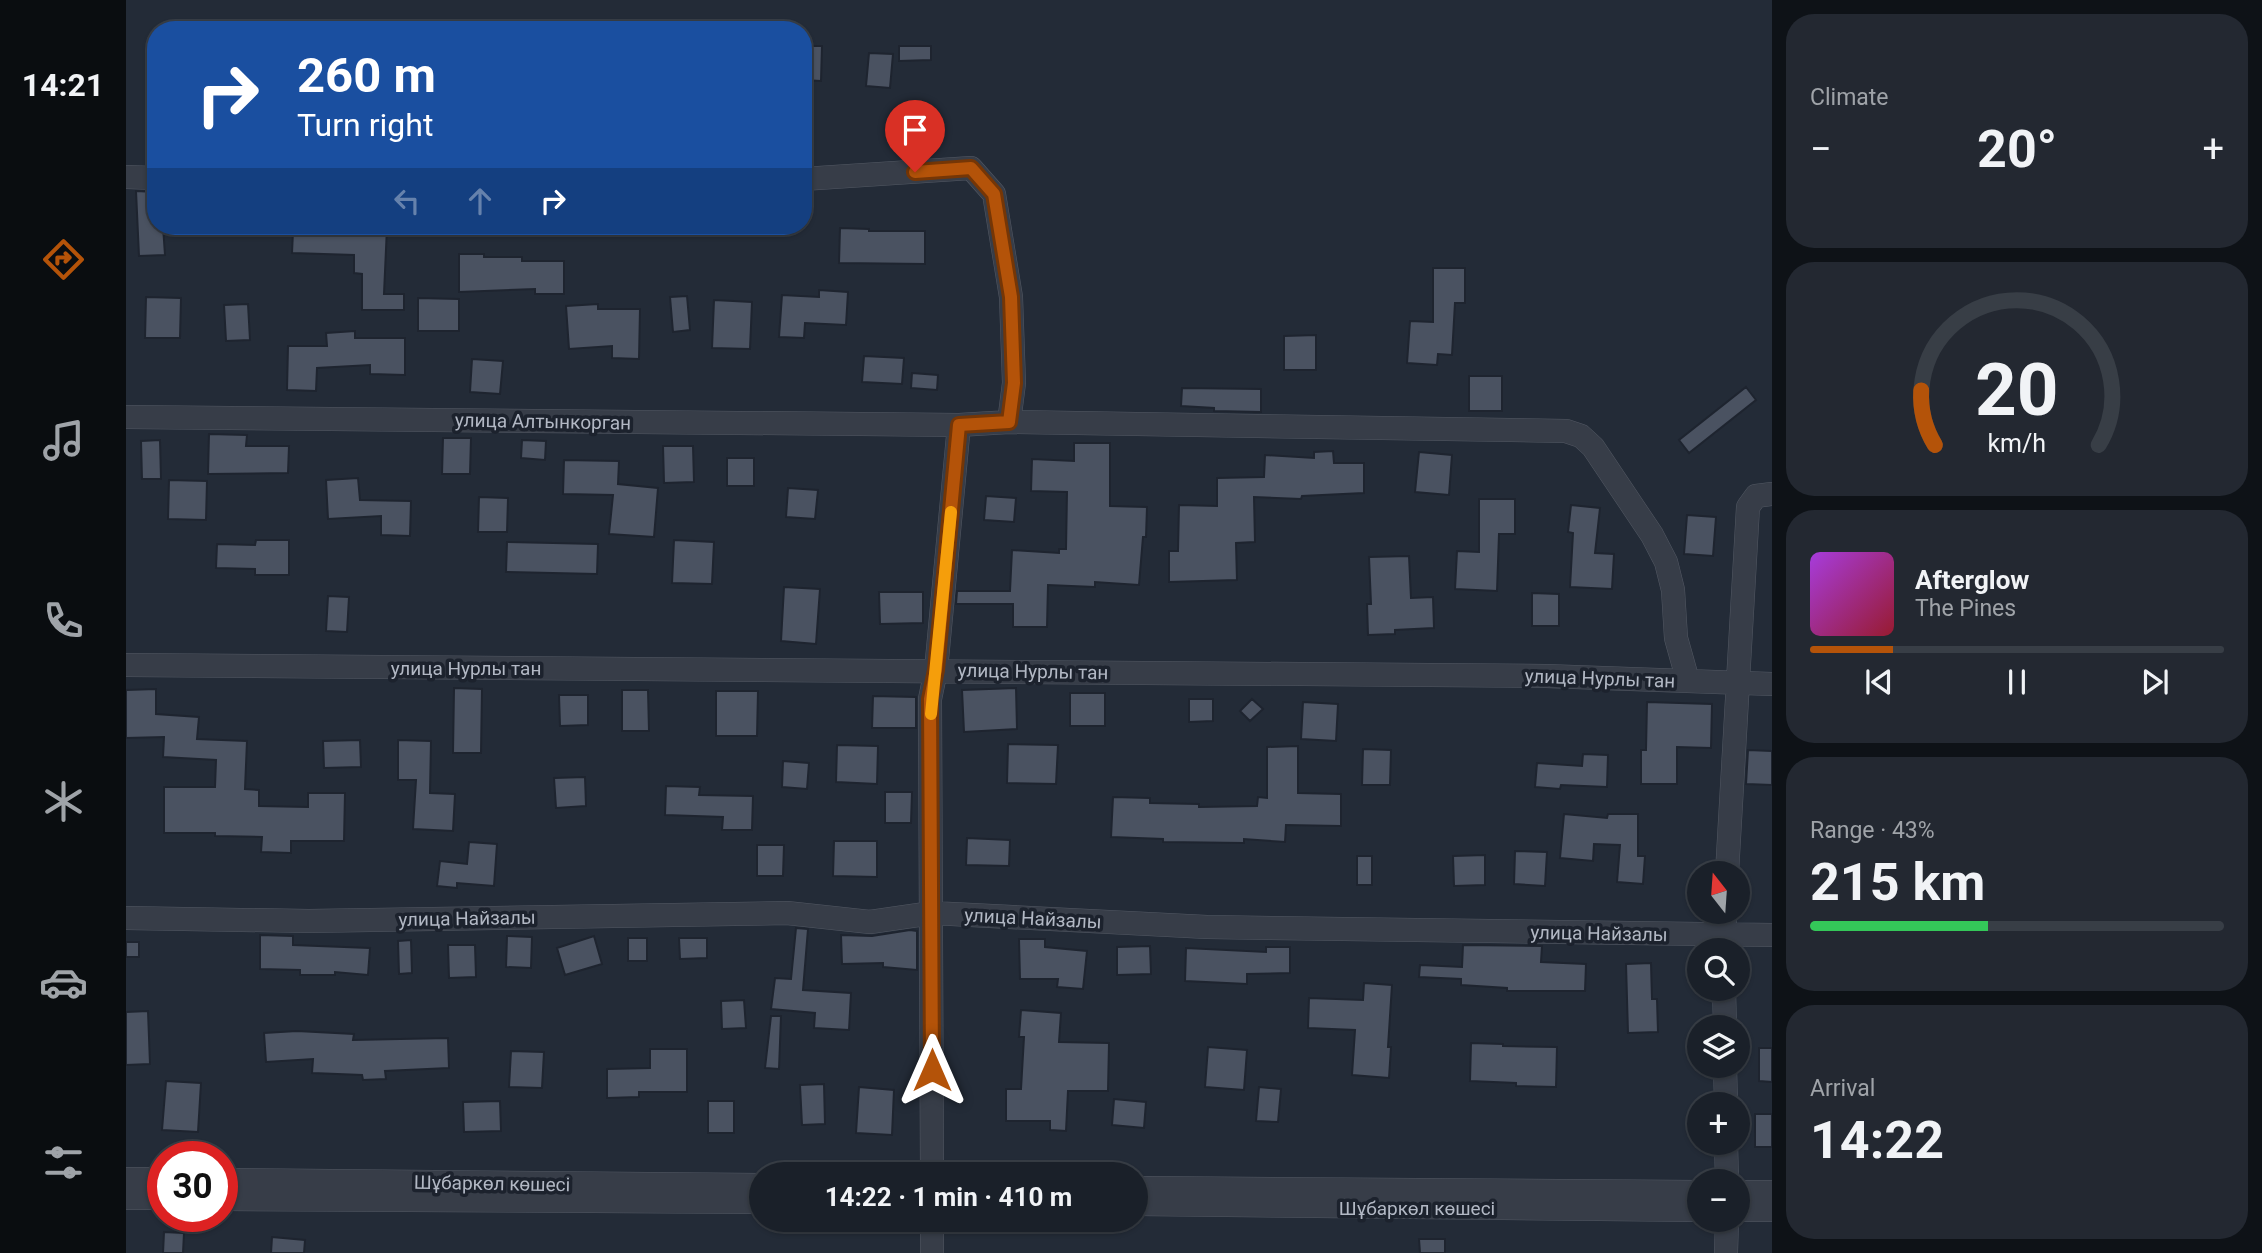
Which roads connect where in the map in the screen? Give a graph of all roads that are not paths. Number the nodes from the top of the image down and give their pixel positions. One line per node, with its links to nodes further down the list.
1 (126, 177): 2 (street)
2 (147, 178)
3 (812, 178): 5 (street)
4 (126, 417): 6 (street, улица Алтынкорган)
5 (1009, 422): 6 (street, улица Алтынкорган); 10 (street, улица Алтынкорган)
6 (959, 425): 9 (street)
7 (1772, 494): 11 (street)
8 (126, 666): 9 (street, улица Нурлы тан)
9 (936, 670): 10 (street, улица Нурлы тан); 14 (street)
10 (1688, 681): 11 (street, улица Нурлы тан)
11 (1737, 684): 12 (street, улица Нурлы тан); 13 (street)
12 (1772, 684)
13 (1728, 861)
14 (932, 913): 15 (street, улица Найзалы); 16 (street, улица Найзалы); 18 (street)
15 (126, 918)
16 (1724, 932): 17 (street, улица Найзалы)
17 (1772, 934)
18 (932, 1162)
19 (126, 1179): 20 (street)
20 (147, 1179)
21 (238, 1180): 22 (street, Шұбаркөл көшесі)
22 (749, 1185)
23 (1148, 1188): 24 (street, Шұбаркөл көшесі)
24 (1687, 1192)
25 (1750, 1192): 26 (street)
26 (1772, 1192)
27 (126, 1198): 28 (street)
28 (147, 1198)
29 (238, 1199): 30 (street, Шұбаркөл көшесі)
30 (749, 1202)
31 (1148, 1204): 32 (street, Шұбаркөл көшесі)
32 (1687, 1210)
33 (1750, 1210): 34 (street)
34 (1772, 1210)
35 (932, 1232): 37 (street)
36 (1727, 1232): 38 (street)
37 (932, 1253)
38 (1726, 1253)

